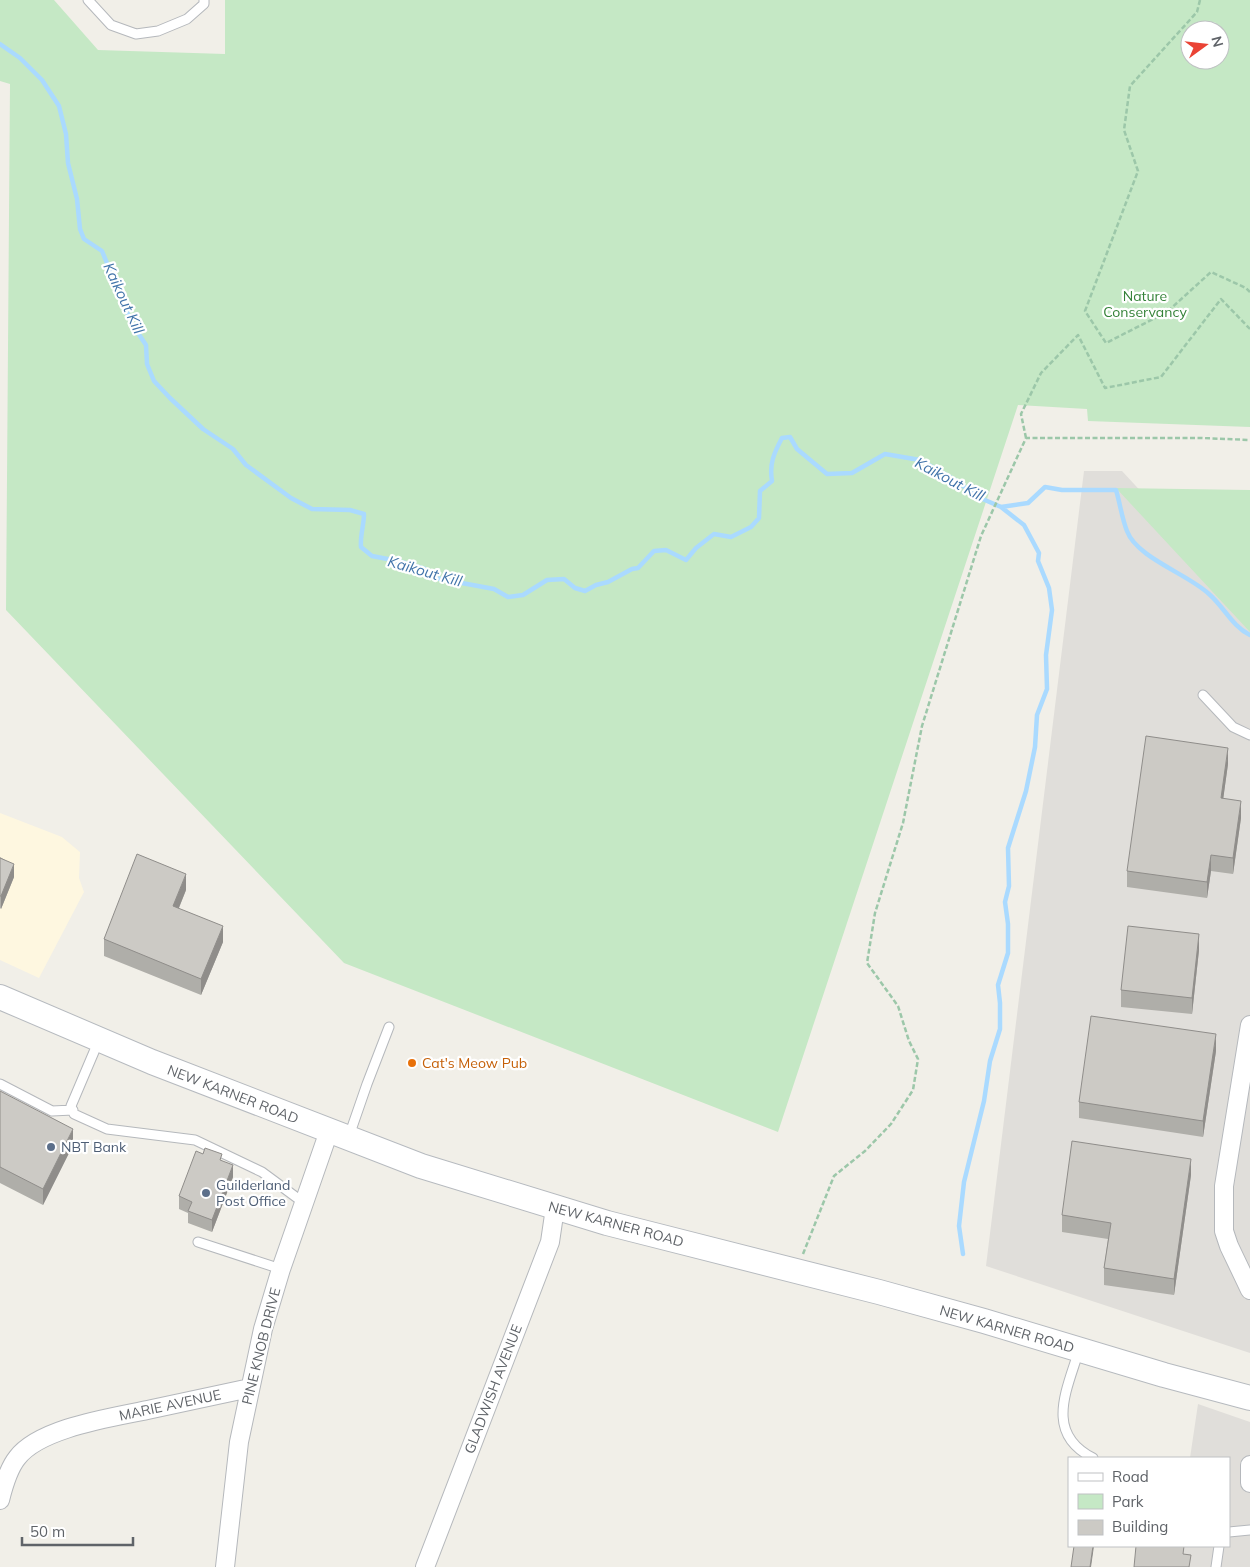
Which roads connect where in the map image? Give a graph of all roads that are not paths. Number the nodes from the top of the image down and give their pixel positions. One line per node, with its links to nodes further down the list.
1 (88, 0): 2 (lane)
2 (204, 0)
3 (1203, 695): 4 (lane)
4 (1250, 735)
5 (0, 997): 8 (main road, NEW KARNER ROAD)
6 (1250, 1025): 16 (street)
7 (389, 1027): 11 (lane)
8 (100, 1039): 10 (lane); 11 (main road, NEW KARNER ROAD)
9 (0, 1084): 10 (lane)
10 (73, 1110): 12 (lane)
11 (339, 1135): 12 (street, PINE KNOB DRIVE); 13 (main road, NEW KARNER ROAD)
12 (304, 1203): 15 (street, PINE KNOB DRIVE)
13 (555, 1208): 17 (main road, NEW KARNER ROAD); 29 (street, GLADWISH AVENUE)
14 (198, 1242): 15 (lane)
15 (281, 1269): 18 (street, PINE KNOB DRIVE)
16 (1250, 1290)
17 (1080, 1350): 19 (main road, NEW KARNER ROAD); 20 (lane)
18 (250, 1388): 24 (street, MARIE AVENUE); 28 (street, PINE KNOB DRIVE)
19 (1250, 1398)
20 (1092, 1457)
21 (1250, 1466): 22 (street)
22 (1250, 1472): 23 (street)
23 (1250, 1483)
24 (0, 1500)
25 (1250, 1530): 26 (lane)
26 (1230, 1532)
27 (1219, 1547): 30 (lane)
28 (225, 1567)
29 (425, 1567)
30 (1216, 1567)

